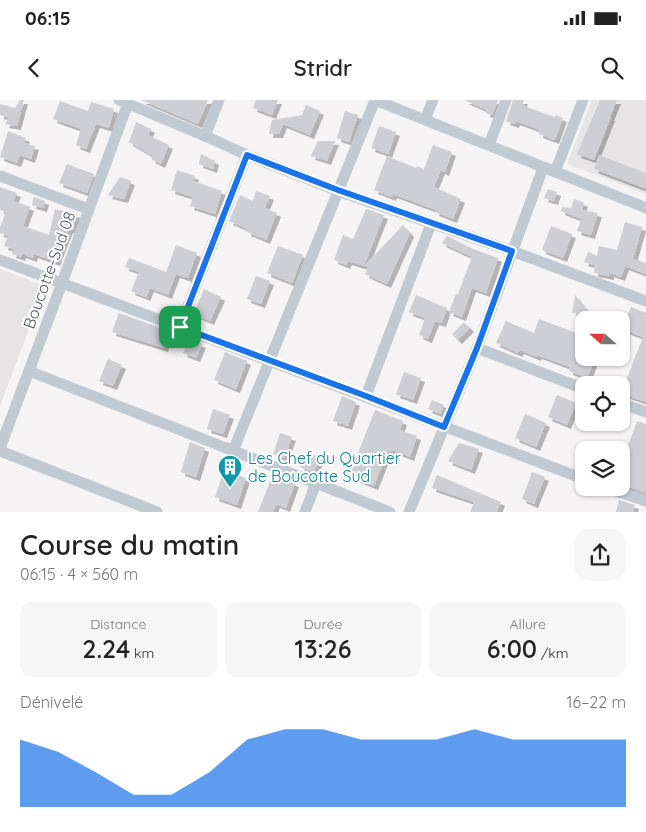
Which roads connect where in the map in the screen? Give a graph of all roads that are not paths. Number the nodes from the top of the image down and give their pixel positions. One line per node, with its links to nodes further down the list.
1 (219, 100): 8 (street)
2 (375, 100): 7 (street); 14 (street)
3 (433, 100): 7 (street)
4 (506, 100): 9 (street)
5 (583, 100): 12 (street)
6 (123, 102): 8 (street); 16 (street, Boucotte-Sud 08)
7 (425, 120): 9 (street)
8 (205, 136): 10 (street)
9 (489, 145): 11 (street)
10 (247, 155): 14 (street); 22 (street)
11 (543, 168): 12 (street); 18 (street)
12 (555, 172): 15 (street)
13 (0, 176): 16 (street)
14 (338, 190): 17 (street); 24 (street)
15 (646, 208)
16 (88, 209): 20 (street, Boucotte-Sud 08)
17 (431, 224): 18 (street); 27 (street)
18 (512, 251): 21 (street); 23 (street)
19 (0, 260): 20 (street)
20 (62, 283): 22 (street); 25 (street, Boucotte-Sud 08)
21 (646, 301)
22 (180, 327): 24 (street)
23 (477, 348): 26 (street); 30 (street)
24 (270, 361): 27 (street); 32 (street)
25 (29, 371): 31 (street, Boucotte-Sud 08); 32 (street)
26 (575, 385)
27 (366, 396): 30 (street)
28 (630, 406): 29 (street)
29 (646, 412)
30 (444, 427): 33 (street); 40 (street)
31 (0, 449): 37 (street)
32 (233, 450): 34 (street)
33 (575, 475)
34 (316, 483): 38 (street); 39 (street)
35 (630, 496): 36 (street)
36 (646, 501)
37 (157, 512)
38 (305, 512)
39 (390, 512)
40 (409, 512)

